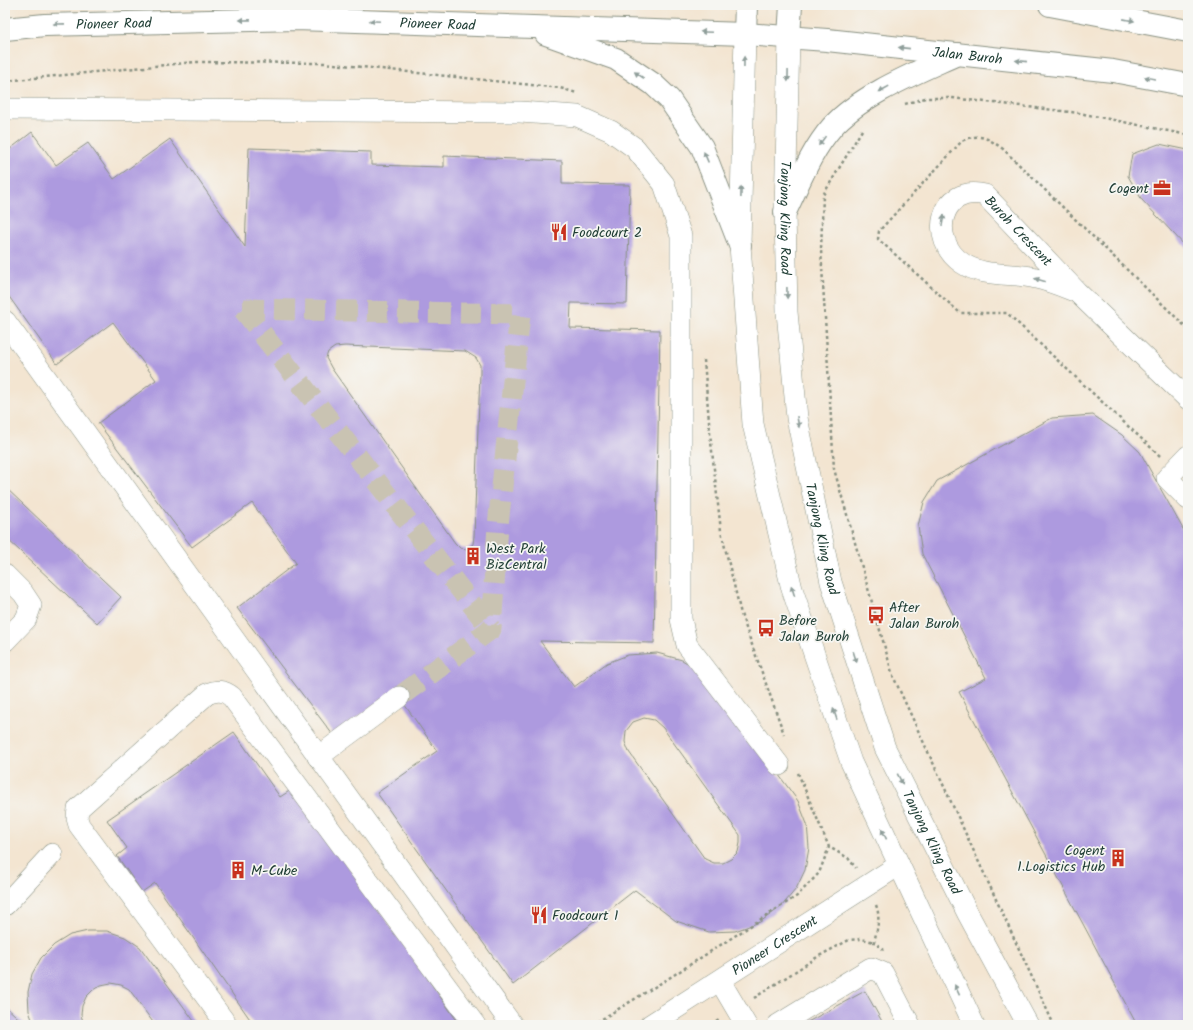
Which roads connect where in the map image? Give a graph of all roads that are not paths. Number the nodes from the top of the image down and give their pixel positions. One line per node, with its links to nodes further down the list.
1 (746, 5): 7 (main road)
2 (791, 5): 8 (main road)
3 (1050, 5): 6 (main road, one-way to 6)
4 (526, 27): 5 (main road, Pioneer Road, one-way to 5); 7 (main road, Pioneer Road, one-way to 4); 13 (main road, one-way to 4)
5 (5, 29)
6 (1188, 31)
7 (745, 34): 8 (main road, Jalan Buroh); 13 (street, one-way to 7)
8 (789, 36): 9 (main road, Jalan Buroh, one-way to 8); 12 (street, Tanjong Kling Road, one-way to 12)
9 (957, 54): 10 (main road, Jalan Buroh, one-way to 9); 12 (main road, one-way to 12)
10 (1188, 85)
11 (5, 109): 23 (street)
12 (785, 212): 36 (street, Tanjong Kling Road, one-way to 36)
13 (740, 245): 25 (street, one-way to 13)
14 (1077, 292): 14 (street, Buroh Crescent, one-way to 14); 16 (street, Buroh Crescent)
15 (5, 321): 22 (street)
16 (1188, 399)
17 (1177, 468): 18 (street)
18 (1188, 499)
19 (5, 575): 20 (street)
20 (5, 641)
21 (399, 697): 22 (street)
22 (318, 757): 31 (street)
23 (788, 766)
24 (52, 854): 26 (street)
25 (899, 865): 27 (street, Pioneer Crescent); 35 (street, one-way to 25)
26 (5, 905)
27 (720, 981): 28 (street); 32 (street, Pioneer Crescent)
28 (741, 1017)
29 (227, 1025): 30 (street)
30 (475, 1025)
31 (512, 1025)
32 (650, 1025)
33 (778, 1025): 34 (street)
34 (910, 1025)
35 (974, 1025)
36 (1028, 1025)

